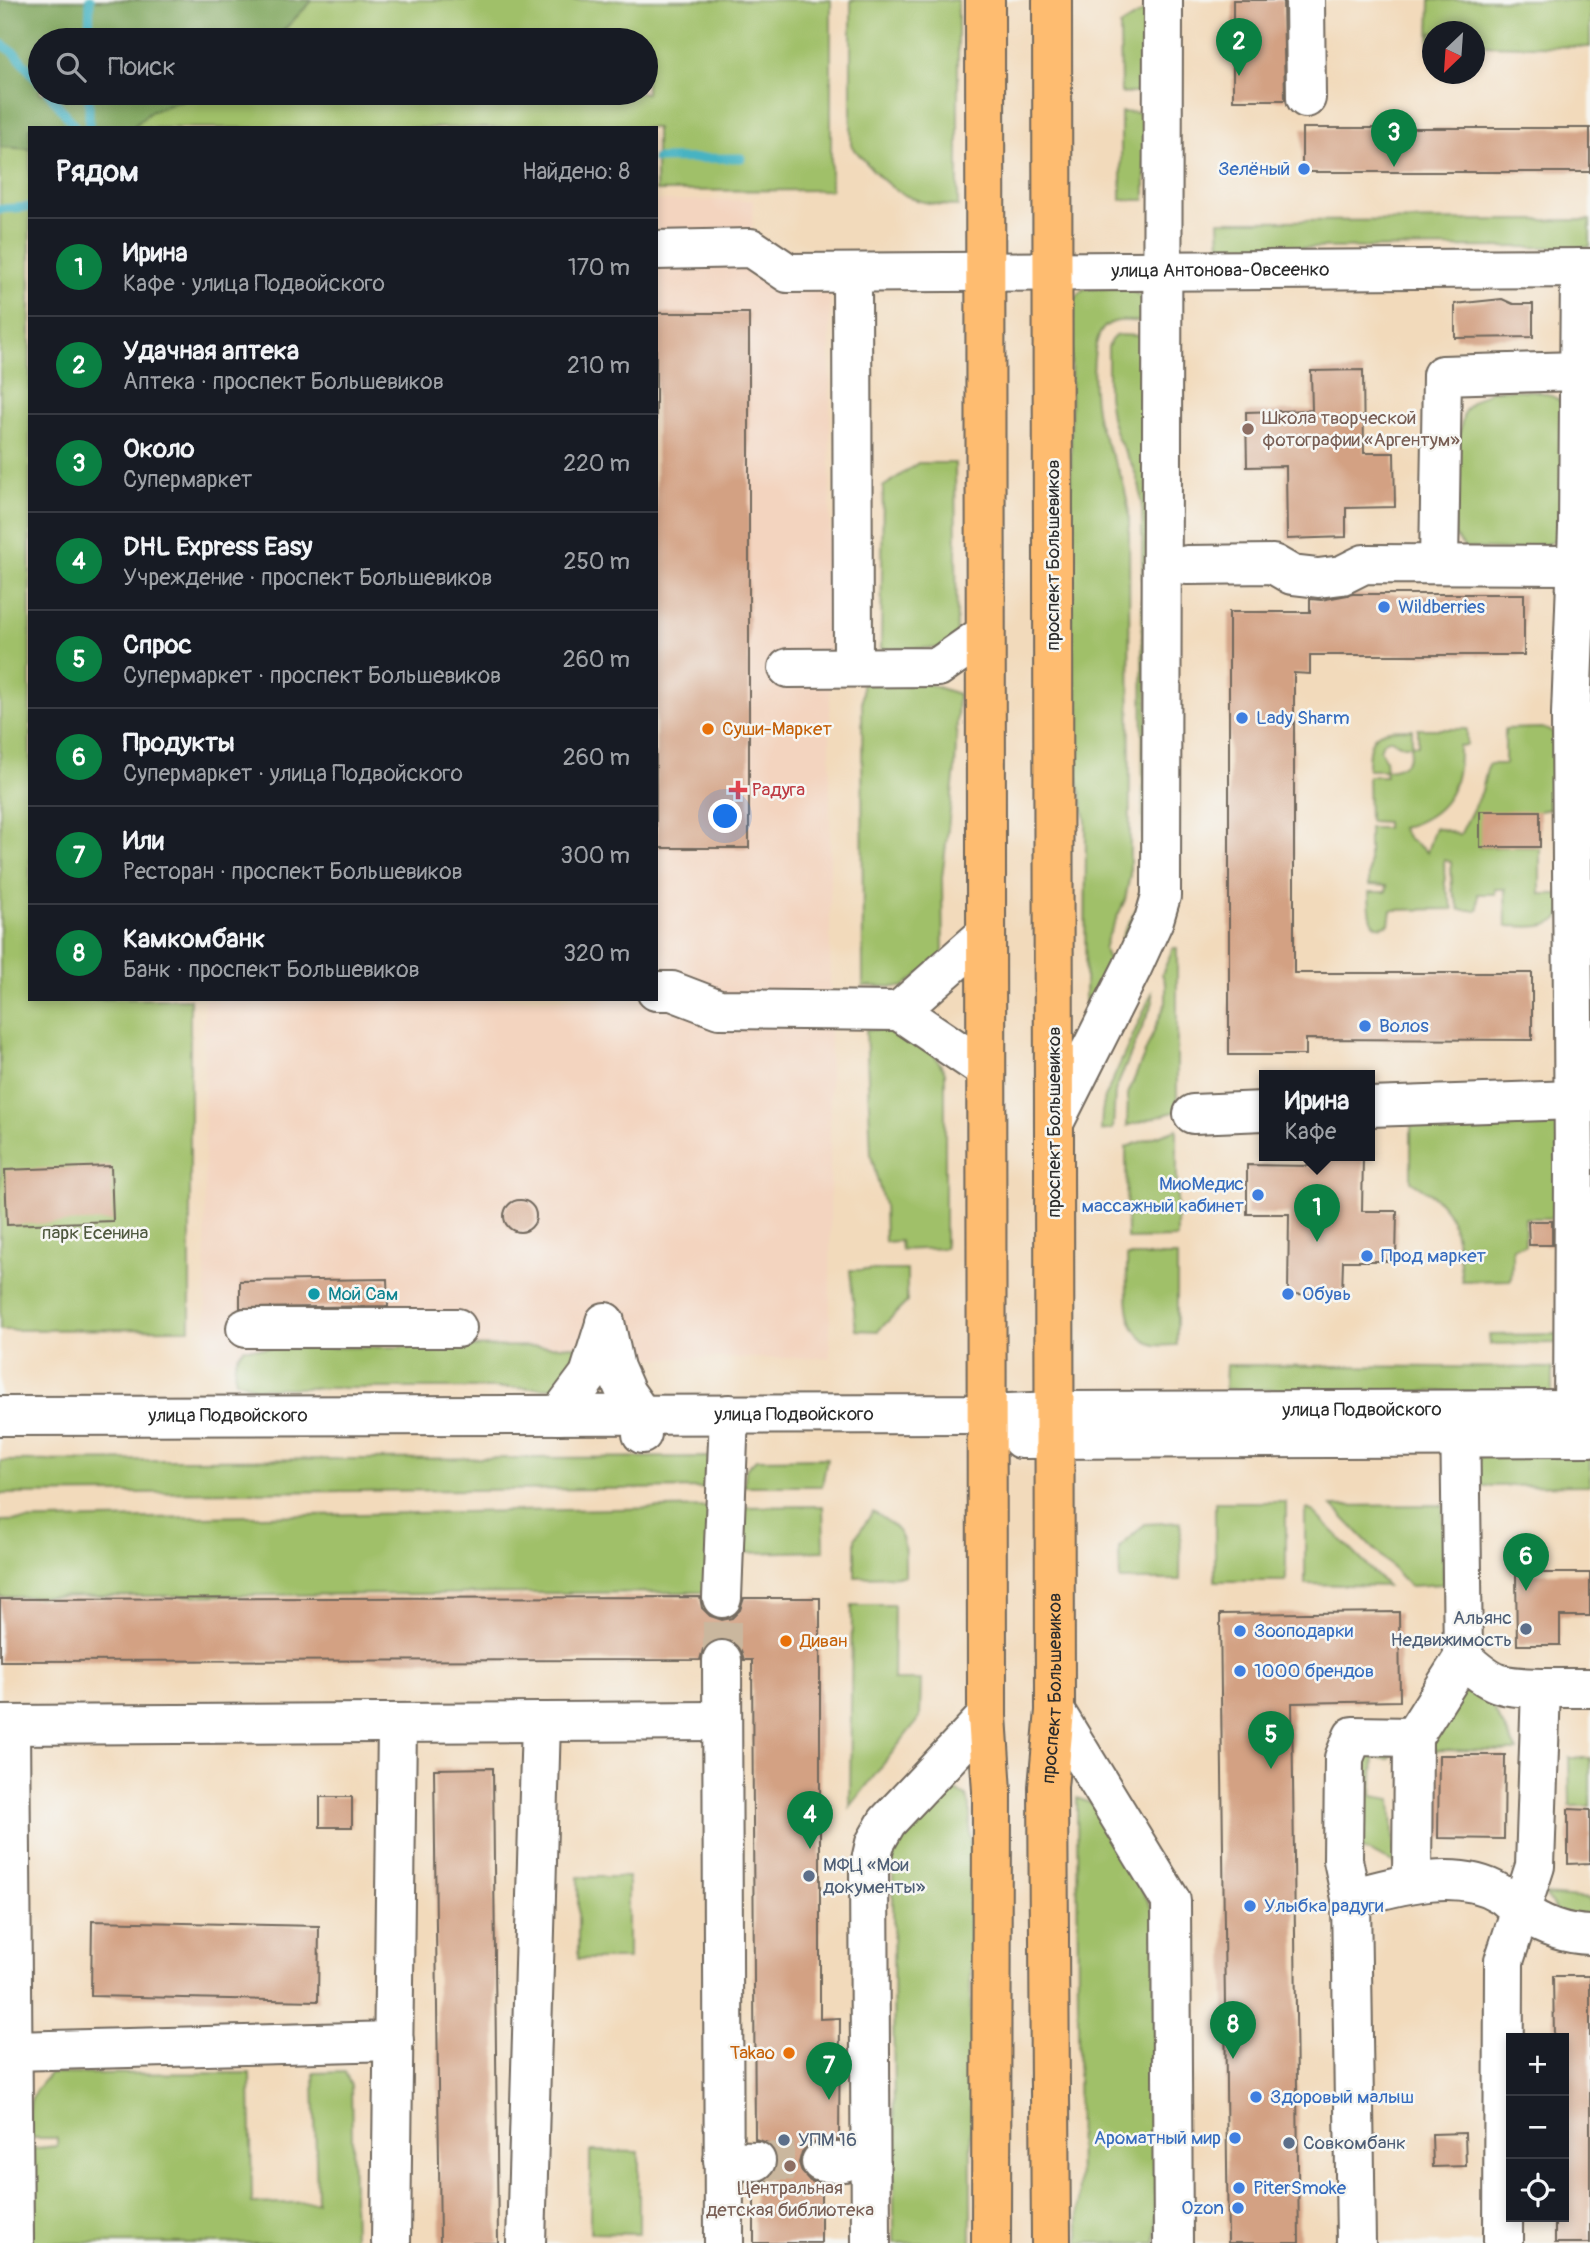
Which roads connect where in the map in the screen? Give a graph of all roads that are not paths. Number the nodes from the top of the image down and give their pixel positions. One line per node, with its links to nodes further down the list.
1 (985, 0): 9 (main road)
2 (1052, 0): 10 (main road, проспект Большевиков)
3 (1163, 0): 8 (street)
4 (1305, 0): 5 (street)
5 (1306, 98)
6 (658, 250): 11 (street, улица Антонова-Овсеенко)
7 (1585, 268): 8 (street, улица Антонова-Овсеенко); 12 (street)
8 (1163, 269): 10 (street, улица Антонова-Овсеенко); 30 (street)
9 (985, 270): 10 (street, улица Антонова-Овсеенко); 11 (street, улица Антонова-Овсеенко); 16 (main road)
10 (1052, 270): 30 (main road, проспект Большевиков)
11 (852, 273): 18 (street)
12 (1579, 371): 13 (street); 14 (street)
13 (1581, 541): 14 (street); 21 (street)
14 (1439, 564): 15 (street)
15 (1187, 565)
16 (985, 634): 19 (street); 20 (main road)
17 (788, 667): 18 (street)
18 (853, 667): 19 (street)
19 (938, 667): 20 (street)
20 (986, 702): 22 (main road)
21 (1580, 714): 26 (street)
22 (986, 934): 24 (street); 25 (main road)
23 (658, 991): 24 (street)
24 (899, 1011): 25 (street)
25 (986, 1070): 41 (main road)
26 (1574, 1100): 27 (street); 31 (street)
27 (1375, 1107)
28 (1259, 1111): 29 (street)
29 (1193, 1114)
30 (1054, 1123): 38 (main road, проспект Большевиков)
31 (1582, 1166): 36 (street)
32 (246, 1328): 33 (street)
33 (457, 1328)
34 (559, 1415): 39 (street, улица Подвойского); 39 (street); 42 (street, улица Подвойского)
35 (0, 1416): 42 (street, улица Подвойского)
36 (1582, 1423): 37 (street, улица Подвойского)
37 (1461, 1424): 38 (street, улица Подвойского); 45 (street)
38 (1054, 1425): 41 (street, улица Подвойского); 49 (main road, проспект Большевиков)
39 (642, 1427): 40 (street, улица Подвойского); 42 (street, улица Подвойского)
40 (729, 1427): 41 (street, улица Подвойского); 44 (street)
41 (986, 1427): 50 (main road)
42 (221, 1428): 43 (street, улица Подвойского)
43 (0, 1442)
44 (722, 1598)
45 (1463, 1658): 47 (street); 55 (street)
46 (722, 1660): 51 (street)
47 (1541, 1688): 48 (street); 58 (street)
48 (1590, 1688)
49 (1055, 1712): 68 (main road, проспект Большевиков); 69 (street)
50 (987, 1716): 66 (street); 67 (main road)
51 (722, 1721): 52 (street); 65 (street)
52 (541, 1722): 53 (street); 64 (street)
53 (397, 1723): 54 (street); 60 (street)
54 (5, 1725): 61 (street)
55 (1413, 1737): 56 (street); 57 (street)
56 (1412, 1881): 57 (street); 58 (street)
57 (1351, 1898): 70 (street)
58 (1520, 1910): 59 (street); 71 (street)
59 (1590, 1935)
60 (394, 2041): 61 (street); 63 (street)
61 (12, 2051): 62 (street)
62 (14, 2243)
63 (391, 2243)
64 (526, 2243)
65 (723, 2243)
66 (871, 2243)
67 (991, 2243)
68 (1051, 2243)
69 (1174, 2243)
70 (1356, 2243)
71 (1503, 2243)

